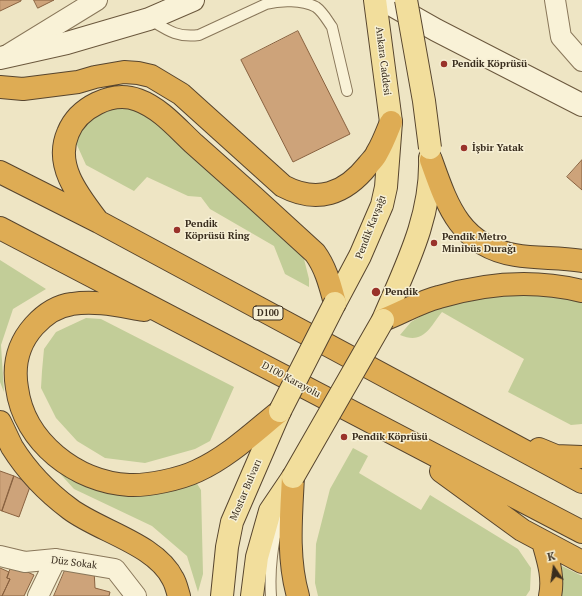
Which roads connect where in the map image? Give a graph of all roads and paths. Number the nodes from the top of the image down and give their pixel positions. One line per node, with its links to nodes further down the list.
1 (97, 0): 8 (street)
2 (193, 0): 7 (main road)
3 (375, 0): 13 (main road, Ankara Caddesi)
4 (383, 0): 12 (main road)
5 (406, 0): 14 (main road, bridge)
6 (555, 0): 9 (street)
7 (149, 19): 8 (main road); 11 (lane)
8 (2, 57)
9 (582, 61)
10 (0, 87): 13 (highway)
11 (346, 91)
12 (582, 105)
13 (391, 122): 22 (main road, Pendik Kavşağı)
14 (430, 154): 20 (highway); 24 (main road)
15 (0, 164): 17 (highway)
16 (0, 172): 17 (highway, D100)
17 (57, 202): 18 (highway, D100)
18 (99, 222): 22 (highway); 25 (highway, D100)
19 (0, 228): 23 (highway, D100 Karayolu)
20 (582, 261)
21 (582, 291): 24 (highway)
22 (335, 303): 26 (main road, bridge)
23 (166, 314): 26 (highway); 28 (highway, D100 Karayolu)
24 (383, 320): 30 (main road, bridge)
25 (437, 404): 29 (highway); 31 (highway, D100)
26 (280, 411): 40 (main road, Mostar Bulvarı)
27 (0, 422): 39 (highway)
28 (372, 422): 32 (highway, D100 Karayolu); 33 (highway)
29 (582, 457)
30 (293, 477): 41 (main road); 42 (lane); 43 (highway)
31 (582, 482)
32 (582, 532)
33 (543, 542): 36 (highway); 44 (highway)
34 (0, 556): 35 (street, Düz Sokak)
35 (56, 559): 37 (street); 38 (street, Düz Sokak)
36 (582, 562)
37 (38, 596)
38 (136, 596)
39 (179, 596)
40 (222, 596)
41 (252, 596)
42 (270, 596)
43 (298, 596)
44 (550, 596)

